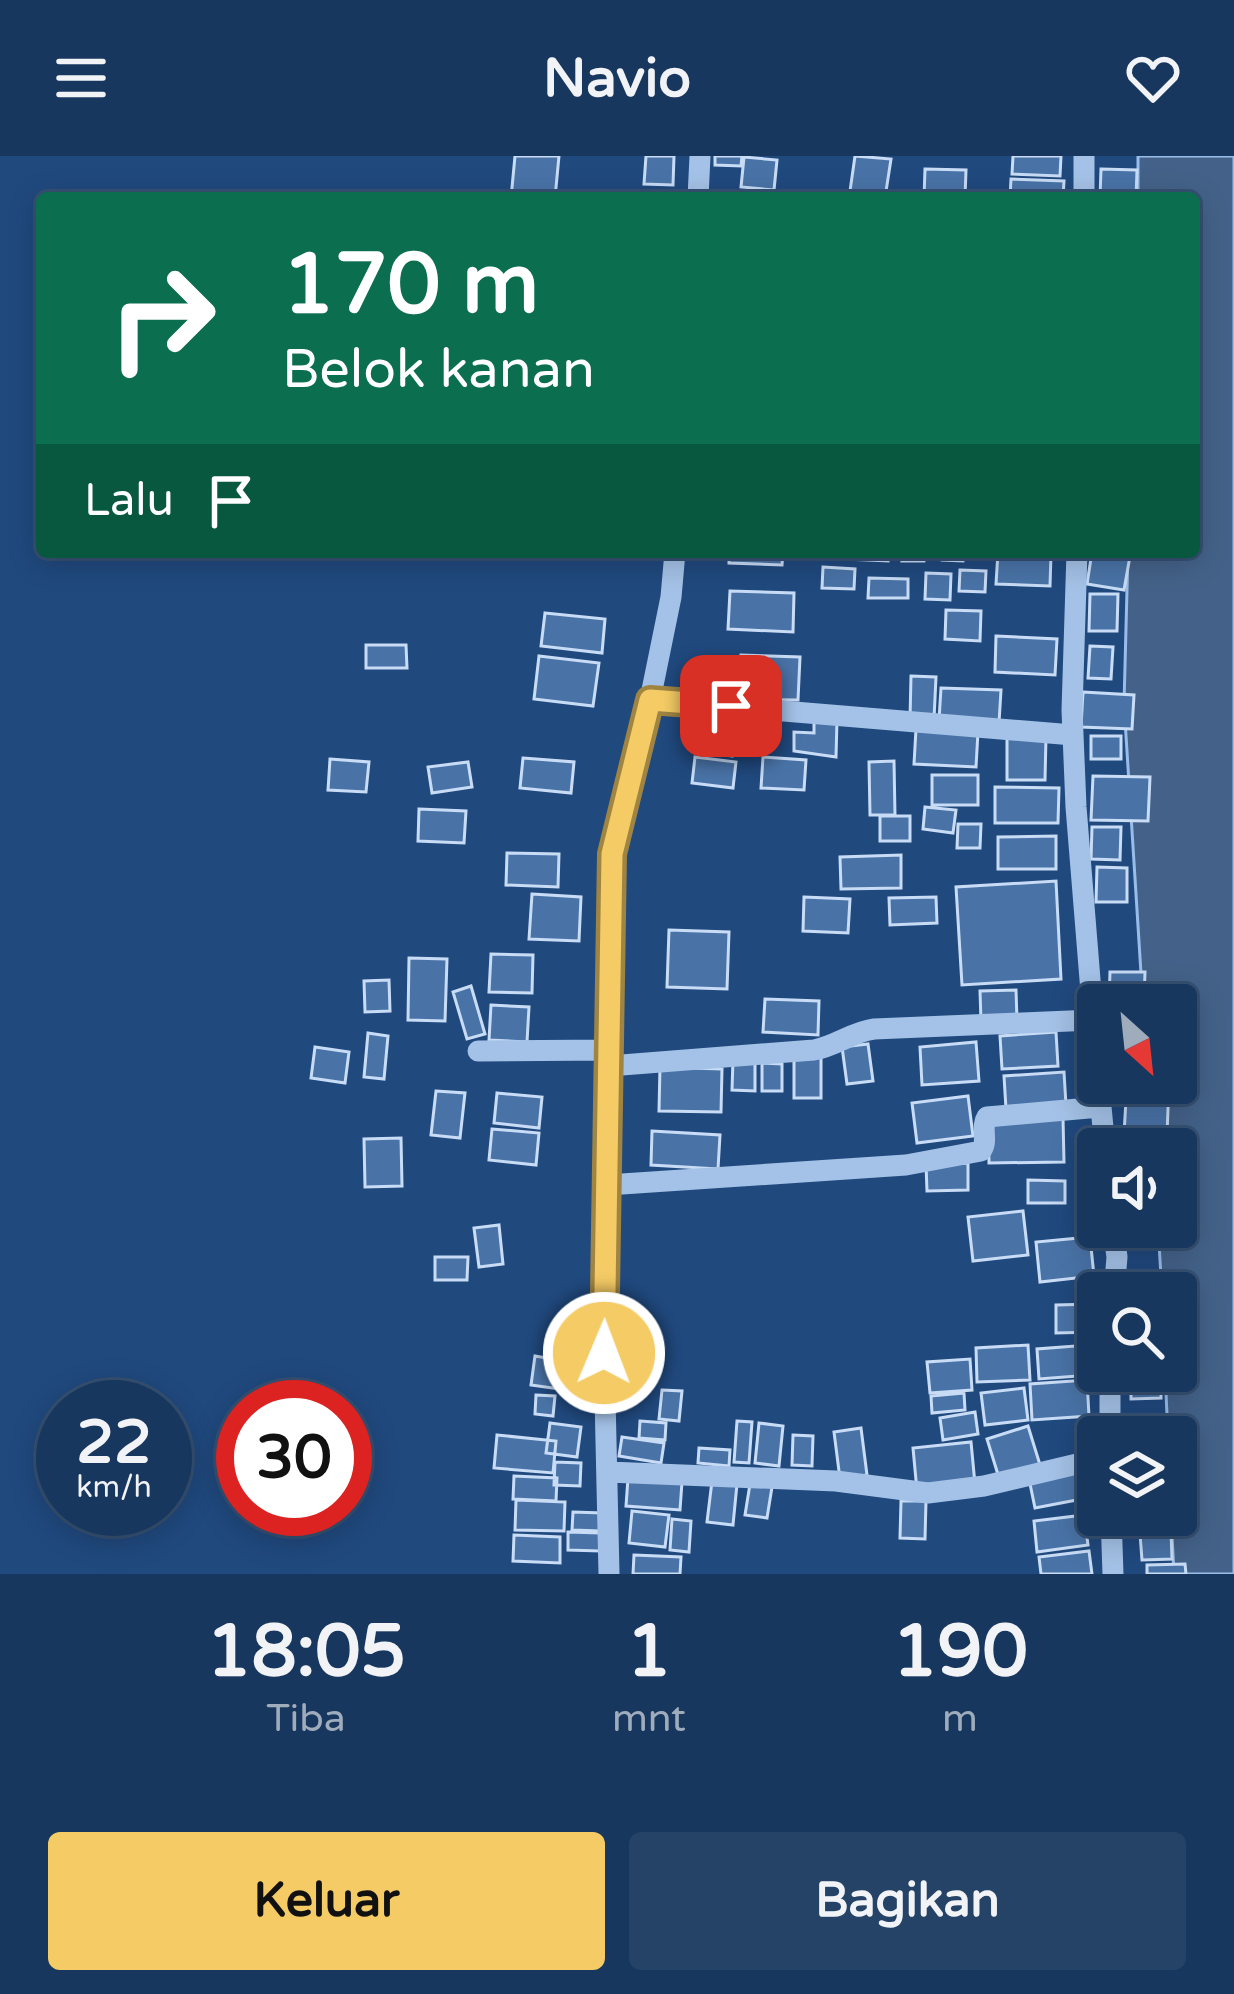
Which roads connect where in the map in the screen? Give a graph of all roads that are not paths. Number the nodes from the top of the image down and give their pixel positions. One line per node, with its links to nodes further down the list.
1 (700, 156): 3 (street)
2 (1084, 156): 4 (street)
3 (698, 192)
4 (1084, 192)
5 (674, 558): 7 (street)
6 (1077, 558): 8 (street)
7 (650, 700): 8 (street); 12 (street)
8 (1073, 735): 9 (street)
9 (1090, 984)
10 (1077, 1021): 12 (street)
11 (478, 1051): 12 (street)
12 (609, 1058): 16 (street)
13 (1100, 1104): 14 (street)
14 (1100, 1107): 15 (street); 16 (street)
15 (1102, 1128)
16 (607, 1185): 18 (street)
17 (1077, 1464): 18 (street)
18 (608, 1472): 20 (street)
19 (1112, 1536): 21 (street)
20 (609, 1574)
21 (1113, 1574)

